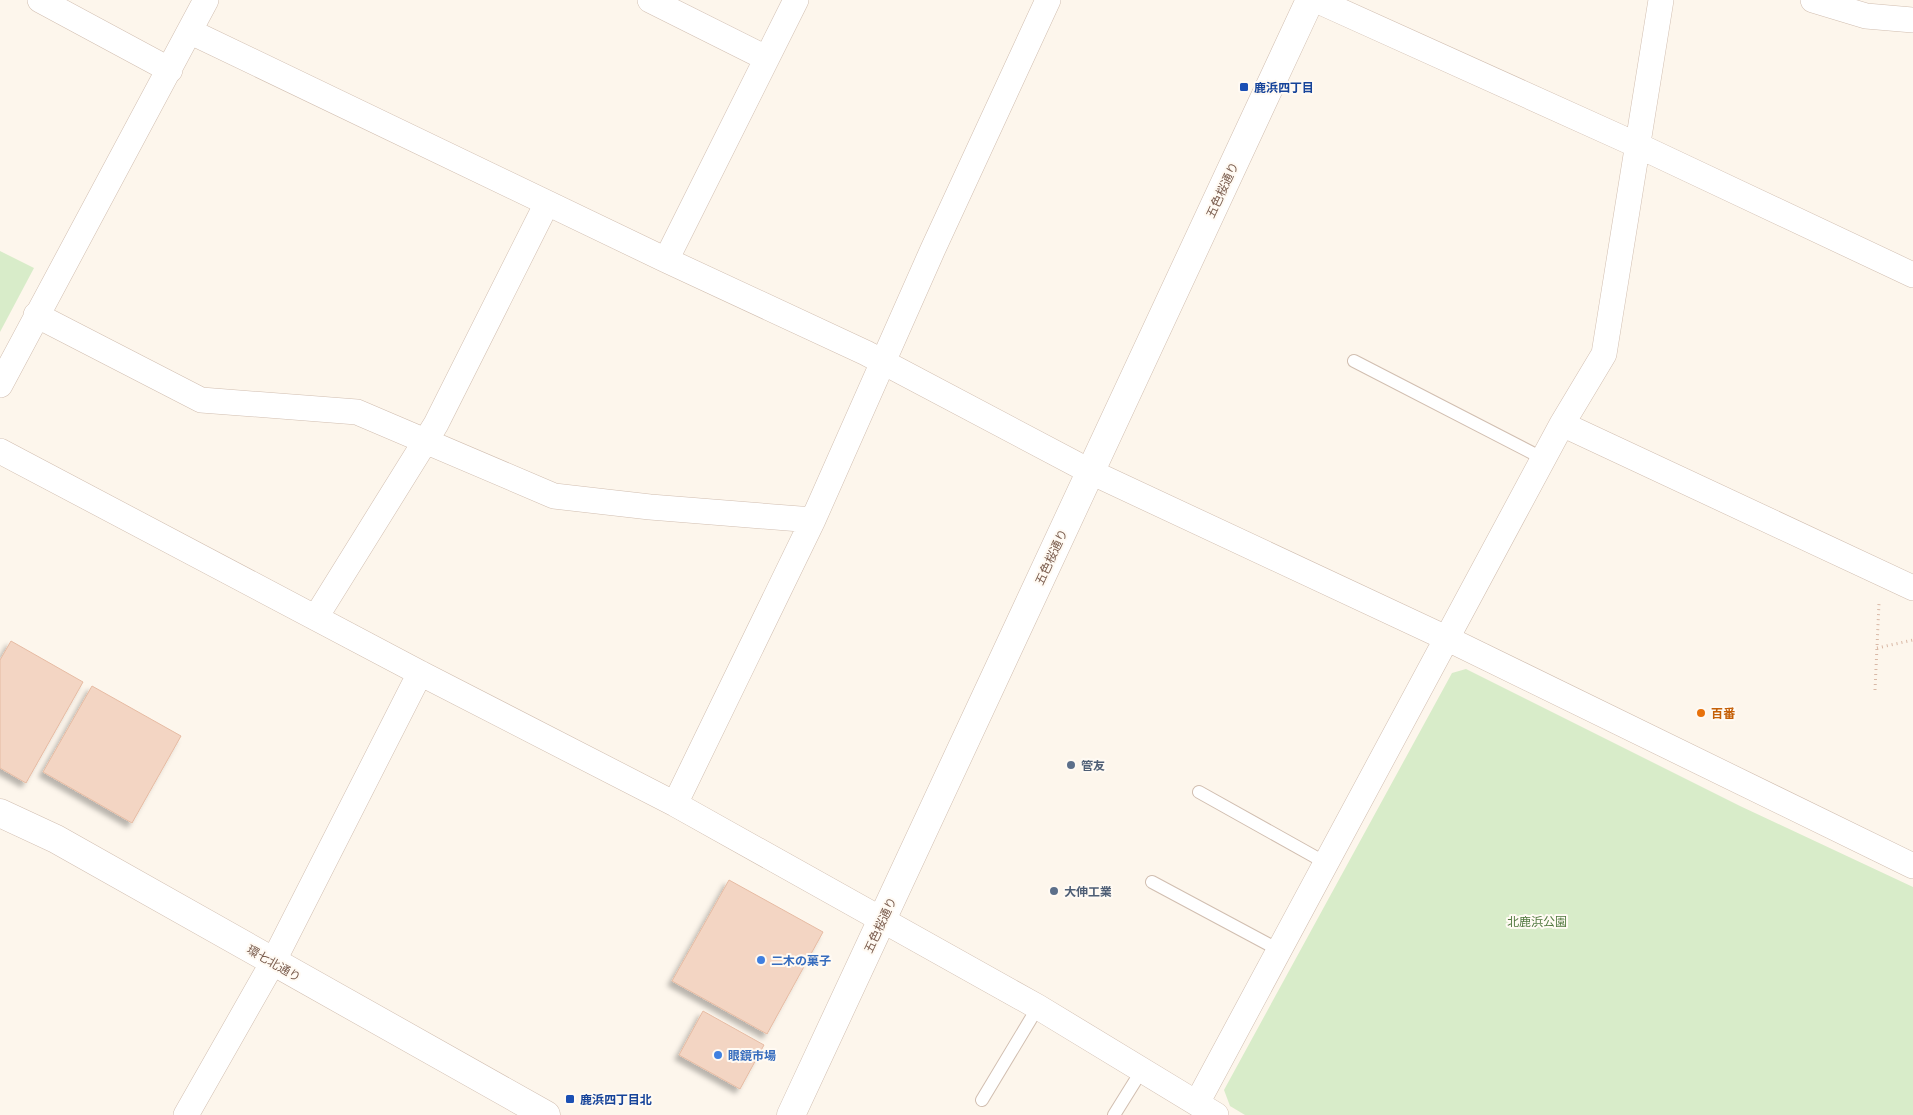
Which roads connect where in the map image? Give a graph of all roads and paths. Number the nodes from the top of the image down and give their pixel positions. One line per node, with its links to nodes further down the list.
1 (40, 0): 14 (street)
2 (206, 0): 12 (street)
3 (650, 0): 13 (street)
4 (796, 0): 13 (street)
5 (1048, 0): 21 (street)
6 (1310, 0): 27 (street, 五色桜通り)
7 (1316, 0): 15 (street)
8 (1661, 0): 15 (street)
9 (1813, 0): 10 (street)
10 (1869, 8): 11 (street)
11 (1913, 20)
12 (191, 32): 14 (street); 16 (street)
13 (766, 58): 17 (street)
14 (170, 70): 19 (street)
15 (1636, 145): 18 (street); 23 (street)
16 (547, 203): 17 (street); 24 (street)
17 (666, 260): 21 (street)
18 (1913, 275)
19 (36, 315): 22 (street); 24 (street)
20 (1354, 361): 26 (lane)
21 (883, 362): 27 (street); 28 (street)
22 (0, 385)
23 (1562, 424): 26 (street); 29 (street)
24 (424, 439): 28 (street); 31 (street)
25 (0, 451): 31 (street)
26 (1544, 459): 32 (street)
27 (1090, 472): 32 (street); 43 (street, 五色桜通り)
28 (813, 520): 38 (street)
29 (1880, 573): 30 (street); 34 (path)
30 (1913, 588)
31 (316, 617): 35 (street)
32 (1446, 638): 40 (street); 41 (street)
33 (1913, 640): 34 (path)
34 (1877, 648): 36 (path)
35 (420, 673): 38 (street); 45 (street)
36 (1875, 690)
37 (1199, 792): 40 (lane)
38 (675, 804): 43 (street)
39 (0, 813): 45 (street, 環七北通り)
40 (1326, 863): 44 (street)
41 (1913, 866)
42 (1152, 882): 44 (lane)
43 (882, 920): 46 (street); 52 (street, 五色桜通り)
44 (1279, 950): 49 (street)
45 (273, 962): 50 (street); 51 (street, 環七北通り)
46 (1038, 1007): 47 (street); 48 (lane)
47 (1142, 1070): 49 (street); 53 (lane)
48 (982, 1100)
49 (1207, 1109)
50 (186, 1115)
51 (546, 1115)
52 (791, 1115)
53 (1114, 1115)

